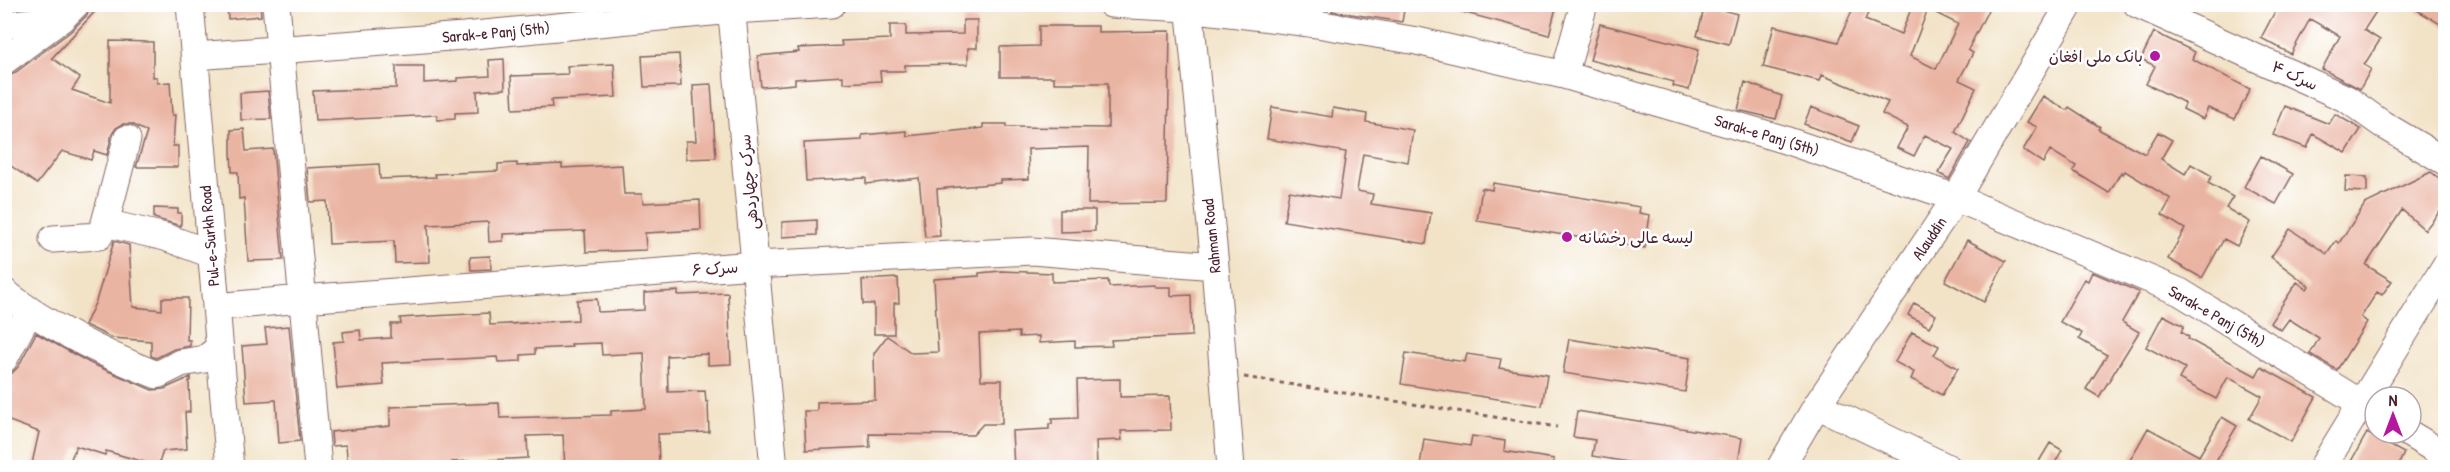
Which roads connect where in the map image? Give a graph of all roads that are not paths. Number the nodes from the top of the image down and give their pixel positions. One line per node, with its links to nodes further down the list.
1 (190, 4): 13 (street, Pul-e-Surkh Road)
2 (276, 4): 12 (street)
3 (832, 4): 9 (street, Sarak-e Panj (5th))
4 (1111, 4): 8 (street, Sarak-e Panj (5th))
5 (1584, 4): 15 (street)
6 (2070, 4): 18 (street, Alauddin)
7 (2137, 4): 17 (street, سرک ۴)
8 (1189, 6): 15 (street, Sarak-e Panj (5th)); 24 (street, Rahman Road)
9 (732, 7): 12 (street, Sarak-e Panj (5th)); 22 (street, سرک چهاردهی)
10 (69, 12): 11 (street); 14 (street)
11 (4, 25)
12 (279, 49): 13 (street, Sarak-e Panj (5th)); 26 (street)
13 (195, 56): 21 (street, Pul-e-Surkh Road)
14 (4, 61)
15 (1564, 75): 18 (street, Sarak-e Panj (5th))
16 (127, 139): 19 (street)
17 (2445, 162)
18 (1956, 198): 32 (street, Alauddin); 33 (street, Sarak-e Panj (5th))
19 (105, 223): 20 (street); 21 (street)
20 (53, 239)
21 (210, 254): 27 (street, Pul-e-Surkh Road)
22 (755, 265): 24 (street, سرک ۶); 26 (street, سرک ۶); 39 (street, سرک چهاردهی)
23 (2445, 265): 31 (street)
24 (1215, 266): 40 (street, Rahman Road)
25 (4, 292): 28 (street)
26 (302, 298): 27 (street, سرک ۶); 38 (street)
27 (216, 307): 29 (street, Pul-e-Surkh Road)
28 (29, 312): 29 (street); 30 (street)
29 (219, 348): 37 (street, Pul-e-Surkh Road)
30 (4, 359)
31 (2380, 385)
32 (1817, 405): 41 (street, Alauddin); 42 (street)
33 (2363, 405)
34 (2363, 415): 43 (street)
35 (2423, 442): 36 (street)
36 (2445, 456)
37 (230, 468)
38 (318, 468)
39 (774, 468)
40 (1231, 468)
41 (1780, 468)
42 (1948, 468)
43 (2322, 468)

